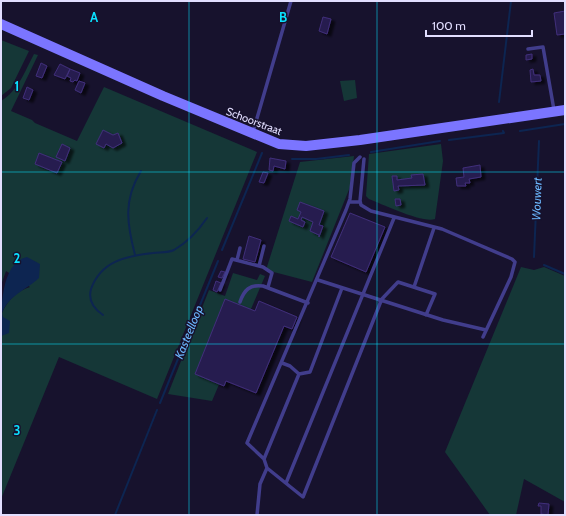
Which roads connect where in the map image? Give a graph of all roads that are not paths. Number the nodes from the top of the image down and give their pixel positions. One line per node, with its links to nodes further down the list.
1 (291, 1): 6 (lane)
2 (1, 24): 6 (street, Schoorstraat)
3 (528, 49): 5 (lane)
4 (565, 110): 5 (street, Schoorstraat)
5 (554, 111): 6 (street, Schoorstraat)
6 (252, 134)
7 (349, 202): 8 (lane); 8 (lane); 15 (lane)
8 (360, 202): 9 (lane)
9 (394, 218): 10 (lane); 20 (lane)
10 (434, 228): 17 (lane); 25 (lane)
11 (264, 246): 14 (lane)
12 (240, 248): 13 (lane)
13 (237, 260): 14 (lane); 19 (lane)
14 (259, 266): 16 (lane)
15 (318, 280): 18 (lane); 23 (lane)
16 (268, 287): 22 (lane); 23 (lane)
17 (414, 287): 21 (lane); 24 (lane)
18 (342, 288): 20 (lane); 28 (lane)
19 (220, 290)
20 (362, 295): 21 (lane); 31 (lane)
21 (381, 301): 24 (lane); 31 (lane)
22 (240, 302)
23 (308, 303): 27 (lane)
24 (426, 315): 25 (lane)
25 (486, 330): 26 (lane)
26 (483, 336)
27 (282, 363): 28 (lane); 29 (lane)
28 (299, 374): 29 (lane)
29 (264, 459): 30 (lane)
30 (267, 468): 31 (lane); 32 (lane)
31 (286, 483)
32 (257, 515)

